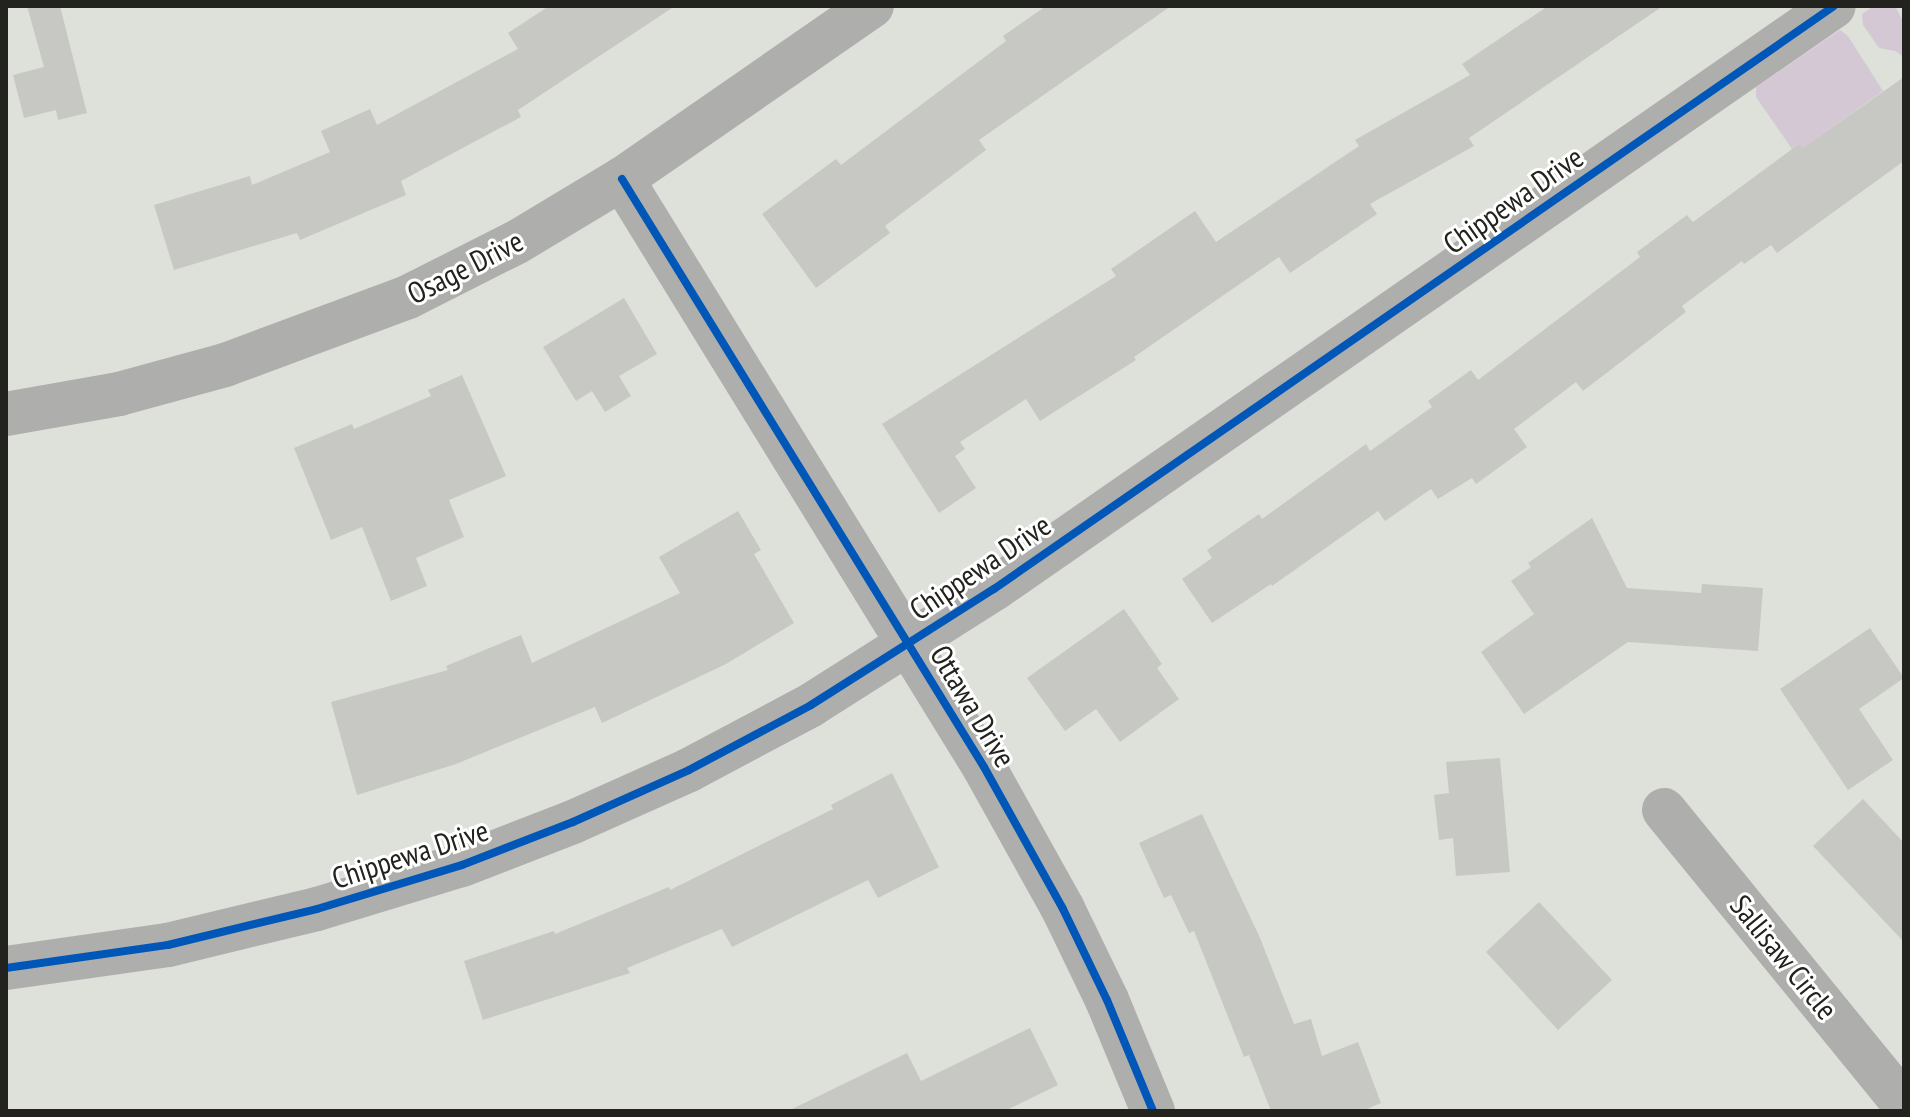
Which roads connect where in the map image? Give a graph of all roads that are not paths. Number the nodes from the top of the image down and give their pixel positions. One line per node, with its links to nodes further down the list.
1 (872, 6): 3 (street, Osage Drive)
2 (1834, 6): 5 (street, Chippewa Drive)
3 (622, 179): 4 (street, Osage Drive); 5 (street, Ottawa Drive)
4 (6, 414)
5 (908, 644): 7 (street, Chippewa Drive); 9 (street, Ottawa Drive)
6 (1664, 810): 8 (street, Sallisaw Circle)
7 (6, 968)
8 (1904, 1104)
9 (1153, 1111)

